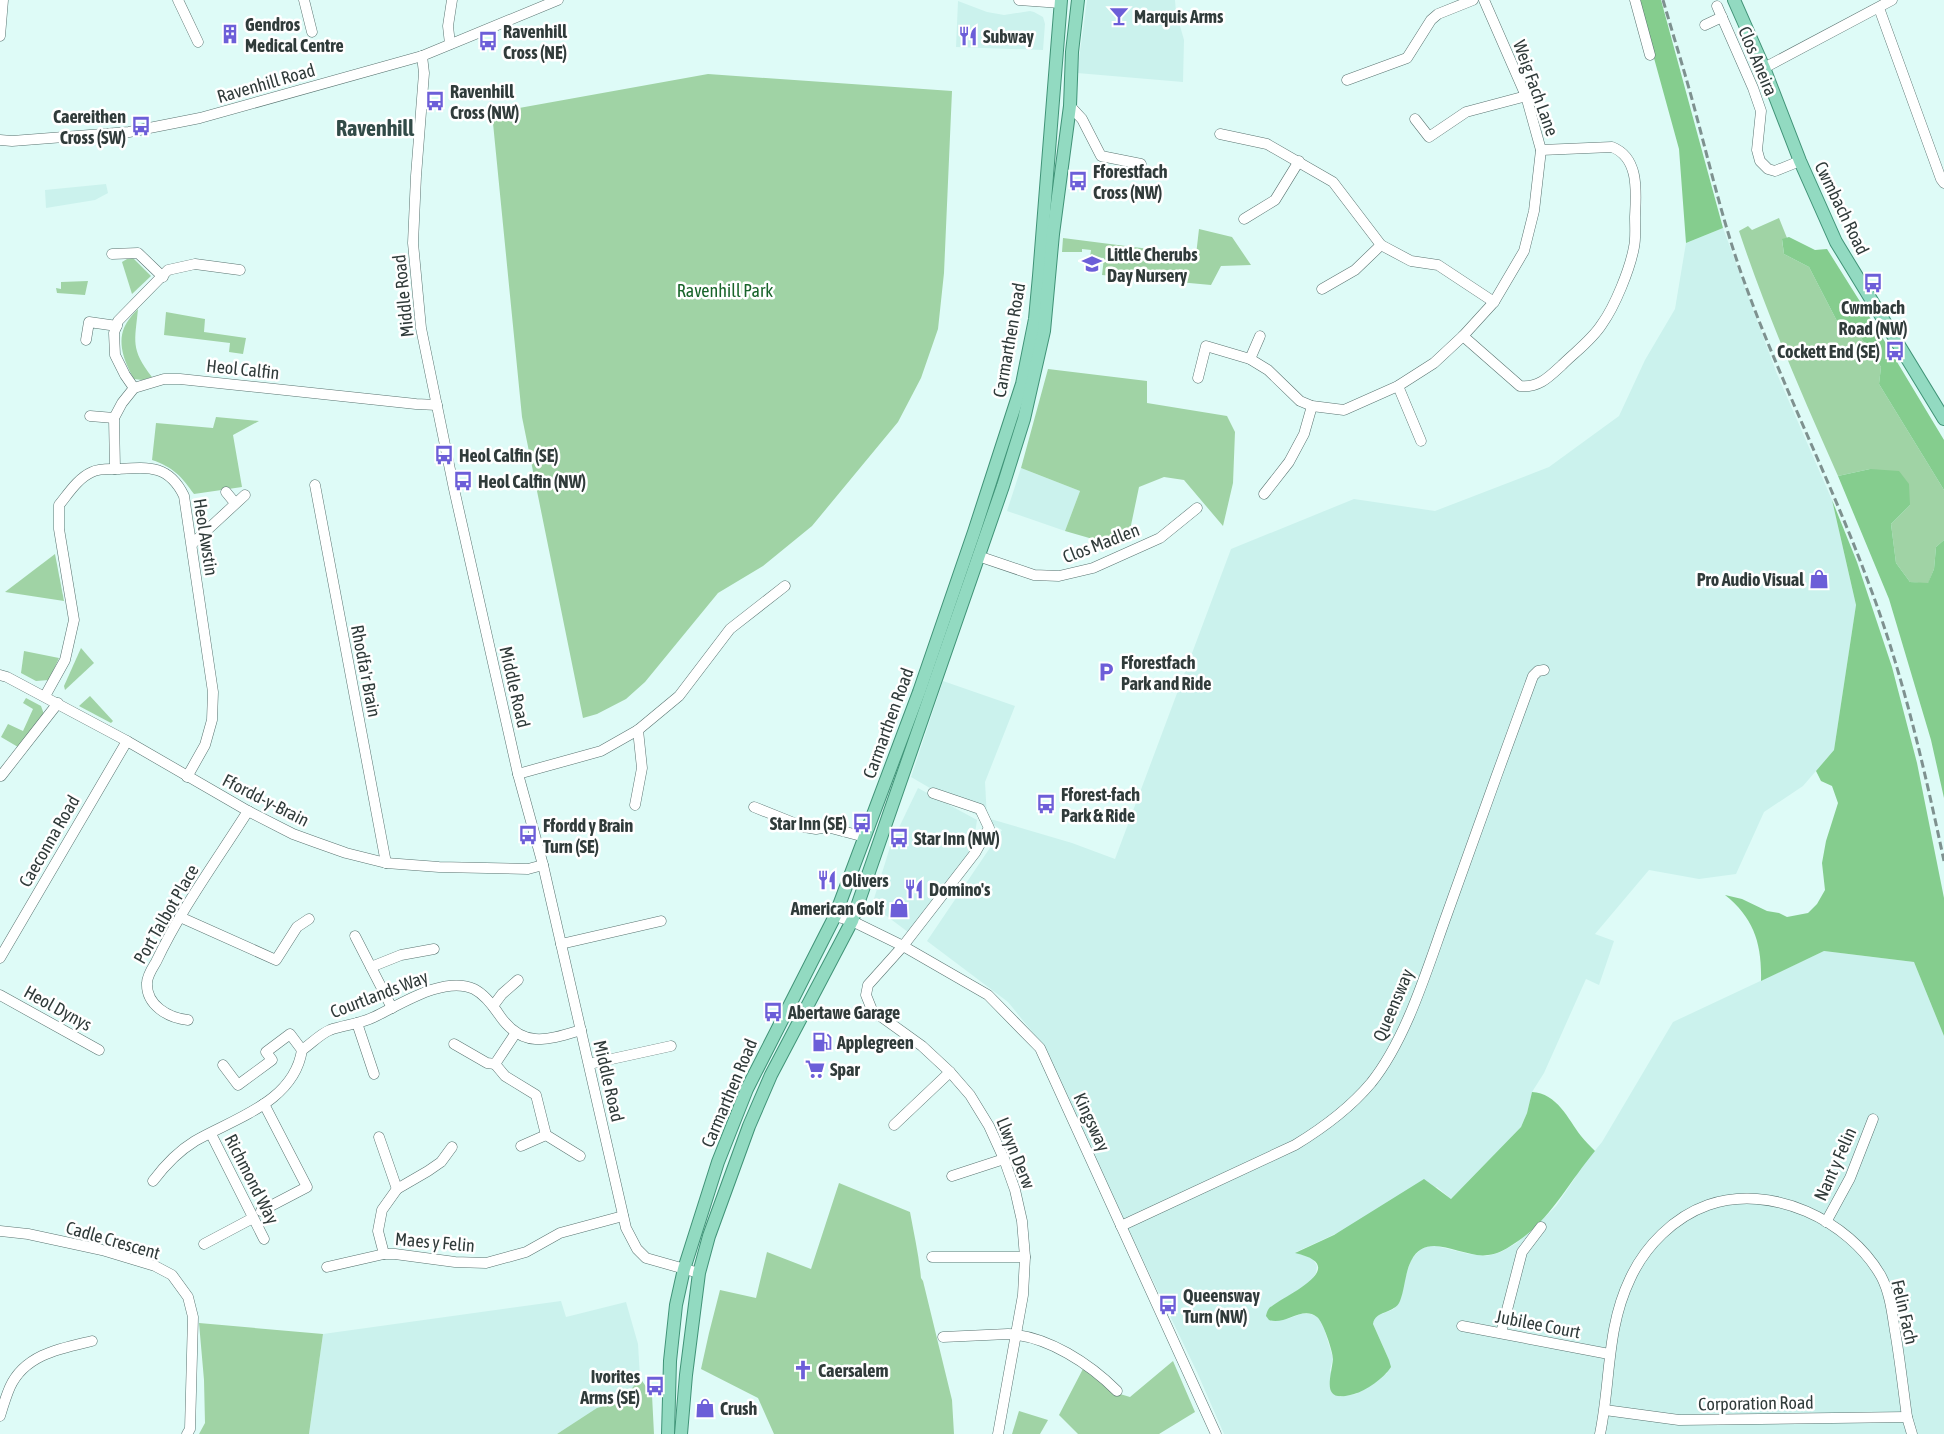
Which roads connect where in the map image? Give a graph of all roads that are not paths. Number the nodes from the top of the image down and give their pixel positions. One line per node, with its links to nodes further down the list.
1 (3, 0): 19 (street)
2 (178, 0): 20 (street)
3 (304, 0): 18 (street)
4 (452, 0): 21 (street)
5 (558, 0): 21 (street, Ravenhill Road)
6 (1020, 0): 13 (street)
7 (1078, 0): 27 (main road, Carmarthen Road)
8 (1474, 0): 25 (street)
9 (1484, 0): 26 (street, Weig Fach Lane)
10 (1635, 0): 22 (street)
11 (1734, 0): 24 (main road, Cwmbach Road)
12 (1892, 0): 15 (street)
13 (1063, 1): 80 (main road, Carmarthen Road)
14 (1717, 6): 16 (street, Clos Aneira)
15 (1879, 8): 24 (street); 35 (street)
16 (1722, 17): 17 (street, Clos Aneira); 33 (street, Clos Aneira)
17 (1705, 25)
18 (312, 32)
19 (0, 36)
20 (198, 42)
21 (450, 44): 23 (street, Ravenhill Road)
22 (1650, 55)
23 (422, 56): 30 (street, Ravenhill Road); 51 (street, Middle Road)
24 (1764, 68): 33 (main road, Cwmbach Road)
25 (1347, 80)
26 (1526, 96): 28 (street); 31 (street, Weig Fach Lane)
27 (1070, 106): 34 (street); 65 (main road, Carmarthen Road)
28 (1415, 119)
29 (1220, 134): 32 (street)
30 (0, 140)
31 (1541, 150): 42 (street, Weig Fach Lane); 45 (street)
32 (1299, 161): 36 (street); 37 (street)
33 (1800, 161): 55 (main road, Cwmbach Road)
34 (1141, 164)
35 (1944, 182)
36 (1244, 219)
37 (1381, 245): 41 (street); 42 (street)
38 (112, 254): 40 (street)
39 (240, 270): 40 (street)
40 (163, 277): 43 (street)
41 (1322, 289)
42 (1494, 302): 45 (street, Weig Fach Lane)
43 (116, 326): 46 (street); 50 (street)
44 (1260, 336): 47 (street)
45 (1463, 336): 49 (street, Weig Fach Lane)
46 (86, 340)
47 (1250, 359): 48 (street, Weig Fach Lane); 52 (street, Weig Fach Lane)
48 (1198, 378)
49 (1398, 386): 52 (street, Weig Fach Lane); 56 (street)
50 (134, 388): 51 (street, Heol Calfin); 54 (street)
51 (437, 405): 73 (street, Middle Road)
52 (1312, 406): 60 (street)
53 (90, 416): 54 (street)
54 (114, 418): 57 (street)
55 (1944, 418)
56 (1422, 441)
57 (115, 469): 64 (street, Heol Awstin); 69 (street, Heol Awstin)
58 (315, 485): 81 (street, Rhodfa'r Brain)
59 (226, 492): 62 (street)
60 (1264, 494)
61 (245, 495): 62 (street)
62 (235, 503): 64 (street)
63 (1197, 508): 65 (street, Clos Madlen)
64 (192, 544): 75 (street, Heol Awstin)
65 (978, 556): 87 (main road, Carmarthen Road)
66 (785, 586): 71 (street)
67 (1544, 670): 127 (street, Queensway)
68 (0, 675): 69 (street, Ffordd-y-Brain)
69 (45, 696): 70 (street, Ffordd-y-Brain)
70 (58, 703): 72 (street, Ffordd-y-Brain); 74 (street)
71 (638, 730): 73 (street); 77 (street)
72 (127, 741): 75 (street, Ffordd-y-Brain); 92 (street, Caeconna Road)
73 (518, 774): 82 (street, Middle Road)
74 (1, 776)
75 (187, 777): 79 (street, Ffordd-y-Brain)
76 (933, 793): 90 (street, Llwyn Derw)
77 (635, 805)
78 (754, 808): 80 (street)
79 (248, 811): 81 (street, Ffordd-y-Brain); 84 (street, Port Talbot Place)
80 (865, 837): 83 (main road, Carmarthen Road)
81 (386, 863): 82 (street, Ffordd-y-Brain)
82 (543, 864): 89 (street, Middle Road)
83 (835, 916): 87 (street, Kingsway); 136 (main road, Carmarthen Road)
84 (180, 917): 85 (street); 98 (street, Port Talbot Place)
85 (309, 919)
86 (661, 921): 89 (street)
87 (852, 921): 90 (street, Kingsway); 137 (main road, Carmarthen Road)
88 (355, 936): 93 (street)
89 (561, 944): 100 (street, Middle Road)
90 (903, 946): 109 (street, Llwyn Derw); 127 (street, Kingsway)
91 (434, 949): 93 (street)
92 (0, 958)
93 (371, 967): 97 (street)
94 (518, 980): 96 (street)
95 (0, 994): 104 (street, Heol Dynys)
96 (493, 1006): 97 (street, Courtlands Way); 101 (street, Courtlands Way)
97 (392, 1008): 99 (street, Courtlands Way)
98 (188, 1020)
99 (357, 1022): 105 (street, Courtlands Way); 110 (street)
100 (581, 1030): 101 (street); 107 (street, Middle Road)
101 (515, 1034): 106 (street)
102 (454, 1044): 106 (street)
103 (670, 1046): 107 (street)
104 (99, 1050)
105 (302, 1050): 108 (street); 111 (street)
106 (495, 1064): 115 (street)
107 (589, 1064): 125 (street, Middle Road)
108 (223, 1065)
109 (950, 1072): 113 (street); 120 (street, Llwyn Derw)
110 (374, 1074)
111 (264, 1104): 114 (street); 124 (street)
112 (1873, 1119): 126 (street, Nant y Felin)
113 (894, 1125)
114 (211, 1134): 122 (street); 124 (street, Richmond Way)
115 (546, 1135): 117 (street); 119 (street)
116 (379, 1137): 123 (street)
117 (521, 1146)
118 (452, 1147): 123 (street)
119 (580, 1156)
120 (1004, 1159): 121 (street); 134 (street, Llwyn Derw)
121 (952, 1176)
122 (153, 1181)
123 (397, 1188): 132 (street)
124 (257, 1214): 130 (street, Richmond Way); 131 (street)
125 (623, 1216): 132 (street, Maes y Felin); 136 (street, Middle Road)
126 (1826, 1222): 143 (street, Felin Fach); 147 (street, Felin Fach)
127 (1121, 1226): 152 (street, Kingsway)
128 (1541, 1227): 139 (street)
129 (0, 1231): 148 (street, Cadle Crescent)
130 (264, 1240)
131 (204, 1244)
132 (384, 1254): 135 (street, Maes y Felin)
133 (932, 1257): 134 (street)
134 (1025, 1257): 140 (street, Llwyn Derw)
135 (326, 1267)
136 (684, 1269): 137 (street, Middle Road); 149 (main road, Carmarthen Road)
137 (699, 1273): 150 (main road, Carmarthen Road)
138 (1462, 1326): 139 (street, Jubilee Court)
139 (1501, 1333): 143 (street, Jubilee Court)
140 (1017, 1335): 141 (street); 144 (street); 151 (street, Llwyn Derw)
141 (943, 1337)
142 (92, 1342): 146 (street)
143 (1609, 1354): 145 (street, Felin Fach)
144 (1117, 1391)
145 (1605, 1410): 147 (street, Corporation Road); 153 (street, Felin Fach)
146 (0, 1416)
147 (1908, 1417): 154 (street, Felin Fach)
148 (187, 1434)
149 (668, 1434)
150 (682, 1434)
151 (998, 1434)
152 (1216, 1434)
153 (1600, 1434)
154 (1912, 1434)

